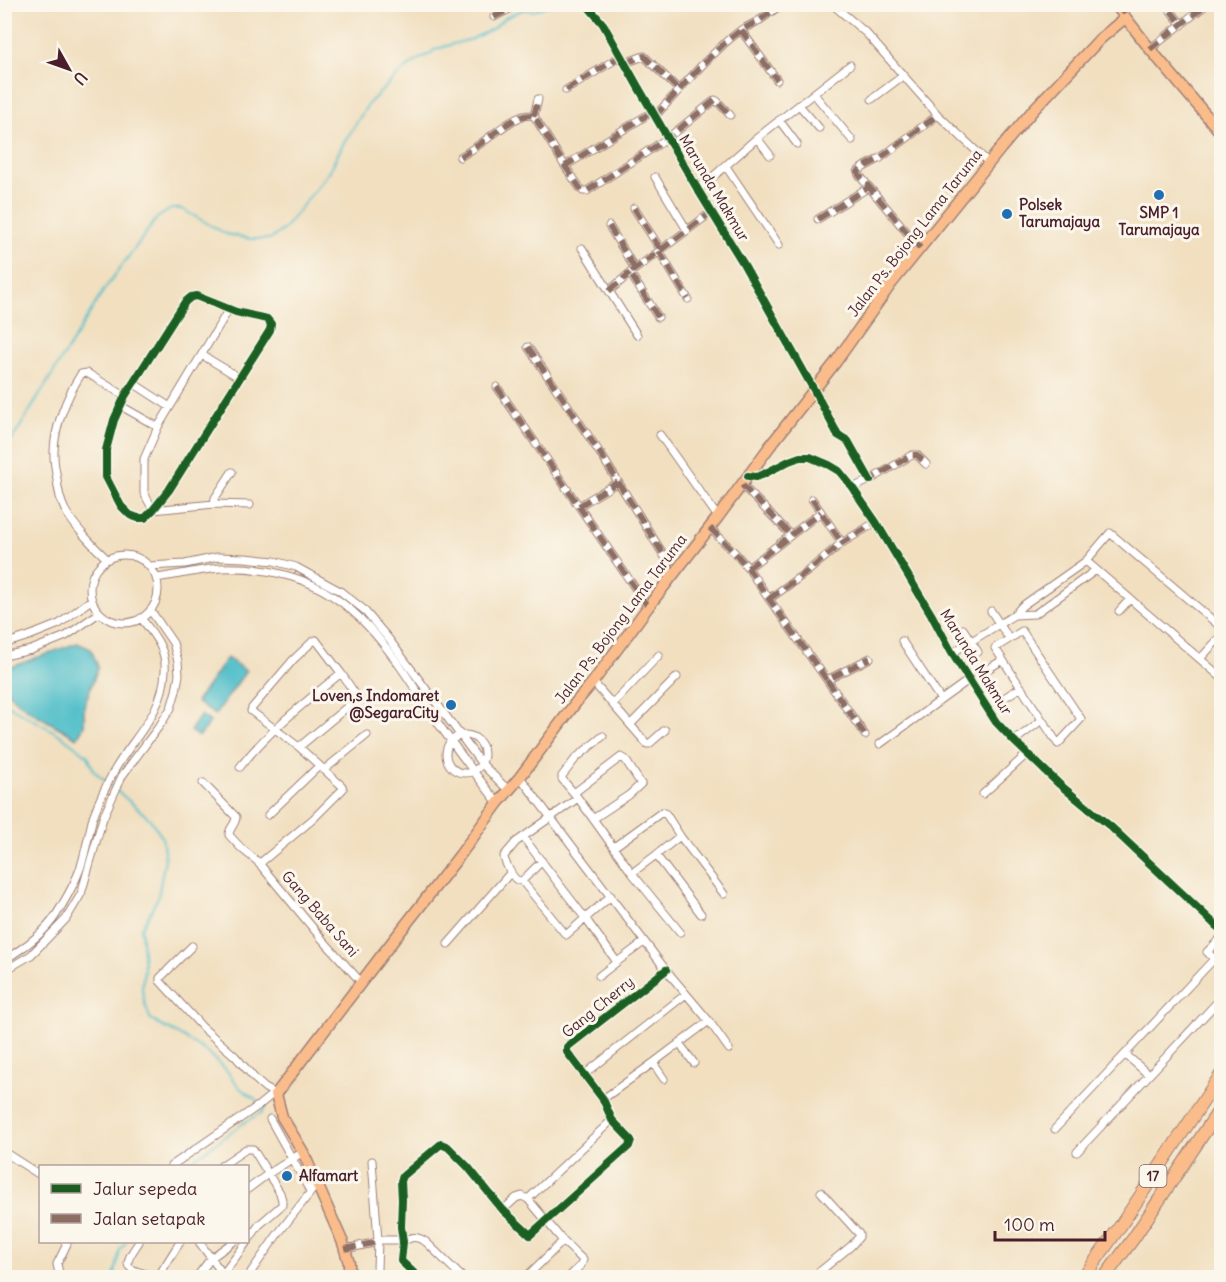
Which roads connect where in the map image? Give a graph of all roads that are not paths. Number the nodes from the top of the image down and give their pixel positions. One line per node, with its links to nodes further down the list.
1 (519, 4): 9 (street)
2 (782, 4): 11 (street)
3 (832, 4): 16 (street)
4 (1131, 4): 8 (street)
5 (1207, 4): 10 (street)
6 (586, 6): 13 (street, Marunda Makmur)
7 (1171, 11): 10 (street)
8 (1120, 12): 12 (main road); 37 (main road, Jalan Ps. Bojong Lama Taruma)
9 (494, 17)
10 (1182, 25): 12 (street)
11 (741, 30): 17 (street); 19 (street)
12 (1150, 49): 30 (main road)
13 (621, 56): 14 (street, Marunda Makmur); 18 (street)
14 (625, 63): 19 (street); 24 (street, Marunda Makmur)
15 (850, 65): 20 (street)
16 (904, 75): 22 (street); 26 (street)
17 (777, 80)
18 (566, 90)
19 (679, 90): 24 (street)
20 (814, 94): 23 (street); 33 (street)
21 (538, 99): 27 (street)
22 (872, 99)
23 (798, 105): 28 (street); 29 (street)
24 (654, 114): 31 (street, Marunda Makmur); 39 (street)
25 (730, 114): 31 (street)
26 (938, 115): 37 (street); 41 (street)
27 (534, 116): 36 (street); 39 (street)
28 (779, 120): 32 (street); 34 (street)
29 (819, 128)
30 (1221, 134)
31 (668, 138): 39 (street); 42 (street, Marunda Makmur)
32 (757, 138): 35 (street); 38 (street)
33 (852, 140)
34 (797, 144)
35 (770, 155)
36 (460, 157)
37 (989, 163): 50 (main road, Jalan Ps. Bojong Lama Taruma)
38 (725, 165): 42 (street); 48 (street)
39 (565, 166)
40 (655, 177): 47 (street)
41 (868, 187): 45 (street); 50 (street)
42 (698, 190): 44 (street, Marunda Makmur)
43 (634, 208): 51 (street)
44 (712, 211): 47 (street); 63 (street, Marunda Makmur)
45 (818, 219)
46 (609, 226): 52 (street)
47 (687, 230): 51 (street)
48 (779, 245)
49 (582, 248): 53 (street)
50 (920, 248): 63 (main road, Jalan Ps. Bojong Lama Taruma)
51 (660, 250): 52 (street); 54 (street)
52 (633, 271): 53 (street); 56 (street)
53 (609, 291): 57 (street)
54 (688, 299)
55 (229, 309): 59 (street); 60 (street); 61 (street)
56 (658, 317)
57 (637, 335)
58 (528, 347): 73 (street)
59 (202, 355): 60 (street); 66 (street)
60 (240, 378): 79 (street)
61 (133, 384): 64 (street); 66 (street)
62 (497, 387): 78 (street)
63 (814, 390): 71 (main road, Jalan Ps. Bojong Lama Taruma); 72 (street, Marunda Makmur)
64 (125, 396): 65 (street); 86 (street)
65 (121, 406): 67 (street); 79 (street)
66 (170, 407): 67 (street)
67 (158, 427): 79 (street)
68 (660, 435): 81 (street)
69 (926, 464): 72 (street)
70 (232, 472): 76 (street)
71 (745, 480): 74 (street, Marunda Makmur); 81 (main road, Jalan Ps. Bojong Lama Taruma); 84 (street)
72 (870, 480): 74 (street)
73 (618, 482): 78 (street); 91 (street)
74 (852, 488): 82 (street, Marunda Makmur)
75 (812, 499): 80 (street)
76 (214, 504): 77 (street); 79 (street)
77 (250, 505)
78 (579, 506): 96 (street)
79 (153, 510)
80 (821, 512): 84 (street); 85 (street)
81 (718, 516): 83 (main road, Jalan Ps. Bojong Lama Taruma)
82 (876, 522): 85 (street); 112 (street, Marunda Makmur)
83 (710, 528): 89 (street); 91 (main road, Jalan Ps. Bojong Lama Taruma)
84 (791, 535): 89 (street)
85 (842, 543): 93 (street)
86 (107, 559): 88 (street); 95 (street)
87 (1086, 561): 90 (street); 101 (street); 105 (street)
88 (149, 566): 92 (street); 135 (street)
89 (748, 568): 93 (street)
90 (1096, 570): 94 (street); 101 (street)
91 (675, 573): 96 (main road, Jalan Ps. Bojong Lama Taruma)
92 (156, 578): 97 (street); 138 (street)
93 (769, 599): 123 (street)
94 (1130, 599): 99 (street); 116 (street)
95 (91, 600): 100 (street); 110 (street)
96 (648, 608): 124 (main road, Jalan Ps. Bojong Lama Taruma)
97 (151, 610): 102 (street); 179 (street)
98 (991, 611): 103 (street)
99 (1119, 611)
100 (99, 613): 102 (street); 114 (street)
101 (1014, 615): 103 (street)
102 (141, 618): 175 (street)
103 (999, 624): 106 (street); 109 (street)
104 (963, 628): 109 (street)
105 (1221, 628)
106 (1006, 634)
107 (1221, 635): 116 (street)
108 (902, 641): 127 (street)
109 (971, 641): 111 (street); 112 (street)
110 (4, 644)
111 (978, 652)
112 (952, 653): 122 (street, Marunda Makmur)
113 (659, 655): 128 (street)
114 (4, 656)
115 (870, 658): 123 (street)
116 (1200, 659): 121 (street)
117 (1003, 660): 118 (street); 125 (street); 129 (street)
118 (986, 670)
119 (341, 672): 131 (street); 131 (street); 140 (street)
120 (677, 677): 130 (street)
121 (1221, 678)
122 (970, 679): 127 (street); 137 (street, Marunda Makmur)
123 (827, 680): 134 (street)
124 (593, 682): 128 (street); 146 (main road, Jalan Ps. Bojong Lama Taruma)
125 (1021, 687): 126 (street); 129 (street)
126 (1004, 698)
127 (941, 700): 139 (street)
128 (613, 704): 130 (street)
129 (1042, 720): 137 (street)
130 (631, 724): 132 (street)
131 (274, 729): 140 (street); 143 (street)
132 (664, 730)
133 (367, 735): 144 (street)
134 (865, 735)
135 (461, 736): 138 (street); 142 (street)
136 (603, 736): 150 (street)
137 (1014, 741): 141 (street, Marunda Makmur)
138 (451, 742): 145 (street); 145 (street)
139 (880, 744)
140 (299, 747): 144 (street)
141 (1027, 754): 149 (street); 169 (street, Marunda Makmur)
142 (481, 763): 145 (street); 148 (street)
143 (240, 766)
144 (322, 767): 152 (street); 160 (street)
145 (473, 771): 151 (street)
146 (520, 777): 148 (main road, Jalan Ps. Bojong Lama Taruma); 153 (street)
147 (203, 783): 160 (street, Gang Baba Sani)
148 (510, 789): 151 (main road, Jalan Ps. Bojong Lama Taruma)
149 (983, 794)
150 (576, 796): 153 (street); 154 (street); 154 (street)
151 (498, 803): 181 (main road, Jalan Ps. Bojong Lama Taruma)
152 (268, 815)
153 (551, 818): 156 (street); 165 (street)
154 (593, 819): 157 (street)
155 (680, 836): 157 (street); 158 (street); 164 (street)
156 (523, 837): 159 (street); 161 (street)
157 (614, 847): 162 (street)
158 (656, 855): 162 (street); 166 (street)
159 (542, 861): 163 (street); 167 (street)
160 (259, 864): 181 (street, Gang Baba Sani)
161 (511, 872): 163 (street); 172 (street)
162 (632, 873): 168 (street)
163 (522, 881): 167 (street)
164 (724, 894)
165 (610, 896): 167 (street); 171 (street)
166 (701, 914)
167 (585, 918): 176 (street)
168 (680, 932)
169 (1221, 932)
170 (1221, 937): 174 (street)
171 (644, 942): 176 (street); 178 (street)
172 (448, 944)
173 (192, 946): 194 (street)
174 (1214, 959): 177 (street); 187 (street)
175 (4, 960)
176 (617, 962): 180 (street)
177 (1221, 966)
178 (666, 970): 182 (street); 191 (street, Gang Cherry)
179 (4, 971)
180 (599, 976)
181 (361, 982): 194 (main road, Jalan Ps. Bojong Lama Taruma)
182 (686, 994): 184 (street); 191 (street)
183 (1221, 998): 192 (street)
184 (709, 1021): 185 (street); 186 (street)
185 (679, 1043): 188 (street); 189 (street)
186 (729, 1049)
187 (1125, 1054): 192 (street); 199 (street)
188 (653, 1063): 193 (street); 195 (street)
189 (694, 1063)
190 (1221, 1073): 241 (highway, 17)
191 (585, 1074): 195 (street, Gang Cherry)
192 (1149, 1075): 202 (street)
193 (664, 1079)
194 (275, 1093): 201 (main road); 205 (street)
195 (603, 1099): 198 (street, Gang Cherry)
196 (1221, 1106): 242 (highway, 17)
197 (270, 1119): 203 (street)
198 (612, 1120): 212 (street); 214 (street, Gang Cherry)
199 (1054, 1129)
200 (4, 1152): 207 (street)
201 (303, 1152): 203 (street); 209 (main road)
202 (1077, 1152)
203 (293, 1158): 208 (street); 209 (street)
204 (372, 1161): 219 (street)
205 (174, 1165)
206 (224, 1165): 208 (street)
207 (39, 1174)
208 (268, 1174): 210 (street); 215 (street)
209 (313, 1187): 227 (main road); 229 (street)
210 (249, 1188)
211 (821, 1192): 240 (street)
212 (528, 1199): 213 (street); 214 (street)
213 (503, 1210): 214 (street); 220 (street)
214 (545, 1221): 218 (street)
215 (259, 1226): 216 (street); 217 (street)
216 (249, 1231)
217 (249, 1238)
218 (562, 1240): 238 (street); 239 (street)
219 (378, 1241): 220 (street); 227 (street); 235 (street)
220 (403, 1241): 236 (street); 237 (street)
221 (66, 1243): 232 (street)
222 (139, 1243): 231 (street)
223 (179, 1243): 231 (street)
224 (200, 1243): 228 (street)
225 (232, 1243): 228 (street)
226 (246, 1243): 230 (street)
227 (345, 1249): 234 (main road)
228 (211, 1258): 230 (street); 233 (street)
229 (251, 1272)
230 (221, 1276)
231 (159, 1277)
232 (60, 1278)
233 (196, 1278)
234 (349, 1278)
235 (375, 1278)
236 (419, 1278)
237 (463, 1278)
238 (525, 1278)
239 (568, 1278)
240 (812, 1278)
241 (1083, 1278)
242 (1104, 1278)

